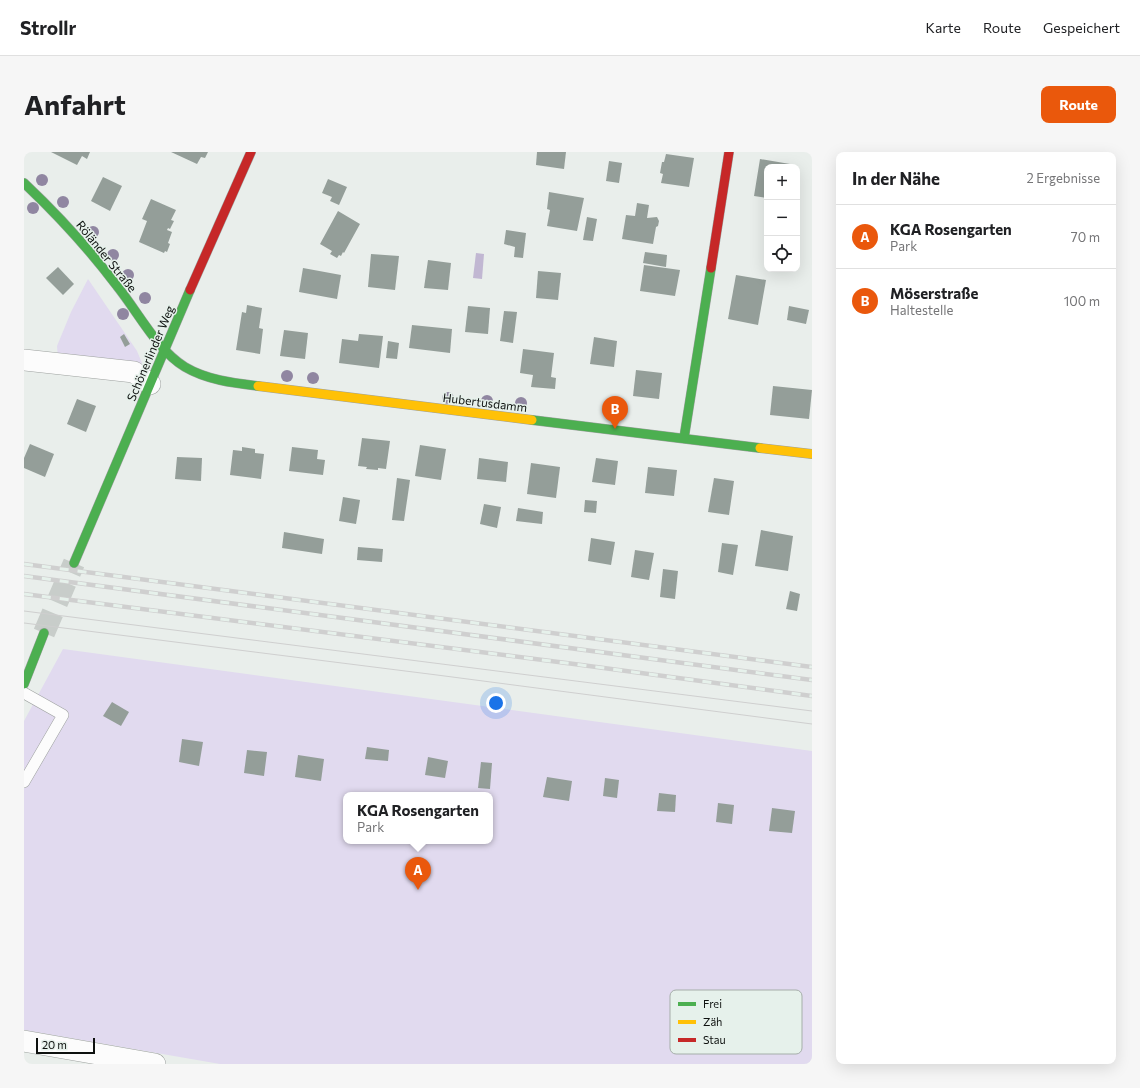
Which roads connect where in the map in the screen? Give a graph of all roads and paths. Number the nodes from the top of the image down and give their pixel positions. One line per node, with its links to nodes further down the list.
1 (251, 152): 4 (street, Schönerlinder Weg)
2 (729, 152): 7 (street)
3 (24, 183): 4 (street, Röländer Straße)
4 (164, 350): 6 (street, Schönerlinder Weg); 7 (street, Hubertusdamm)
5 (24, 360): 6 (street)
6 (150, 384): 9 (street, Schönerlinder Weg)
7 (684, 438): 8 (street, Hubertusdamm)
8 (812, 454)
9 (74, 563)
10 (44, 633): 11 (street)
11 (24, 684)
12 (24, 693): 13 (lane)
13 (24, 782)
14 (24, 1041): 15 (street)
15 (155, 1064)

